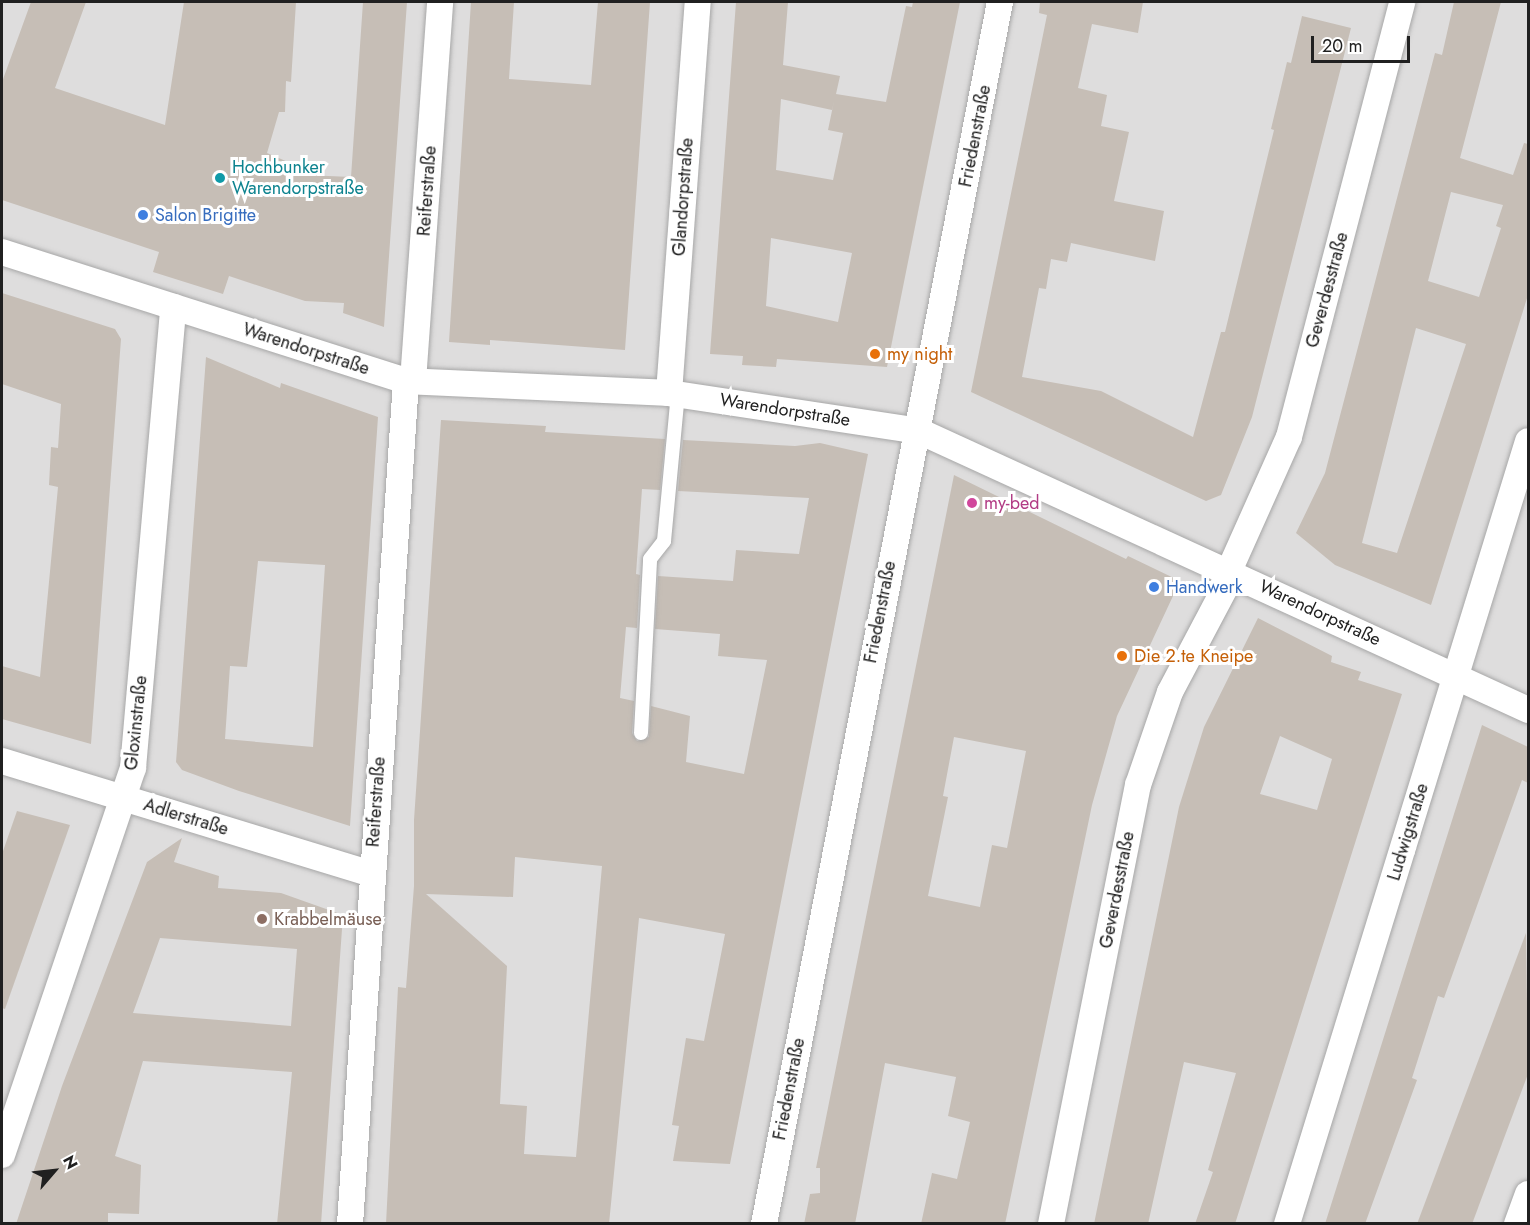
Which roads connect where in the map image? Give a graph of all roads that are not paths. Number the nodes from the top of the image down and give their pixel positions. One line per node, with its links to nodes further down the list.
1 (441, 2): 7 (street, Reiferstraße)
2 (698, 2): 8 (street, Glandorpstraße)
3 (1000, 2): 9 (street, Friedenstraße)
4 (1402, 2): 11 (street, Geverdesstraße)
5 (2, 252): 6 (street, Warendorpstraße)
6 (173, 307): 7 (street, Warendorpstraße); 16 (street, Gloxinstraße)
7 (410, 381): 8 (street, Warendorpstraße); 17 (street, Reiferstraße)
8 (673, 394): 9 (street, Warendorpstraße); 14 (lane)
9 (919, 431): 11 (street, Warendorpstraße); 21 (street, Friedenstraße)
10 (1528, 441): 12 (street, Ludwigstraße)
11 (1231, 572): 12 (street, Warendorpstraße); 22 (street, Geverdesstraße)
12 (1456, 676): 13 (street, Warendorpstraße); 23 (street, Ludwigstraße)
13 (1528, 710)
14 (641, 733)
15 (2, 761): 16 (street, Adlerstraße)
16 (125, 797): 17 (street, Adlerstraße); 18 (street, Gloxinstraße)
17 (371, 874): 20 (street, Reiferstraße)
18 (2, 1155)
19 (1528, 1194): 24 (street)
20 (350, 1224)
21 (764, 1224)
22 (1051, 1224)
23 (1287, 1224)
24 (1517, 1224)

